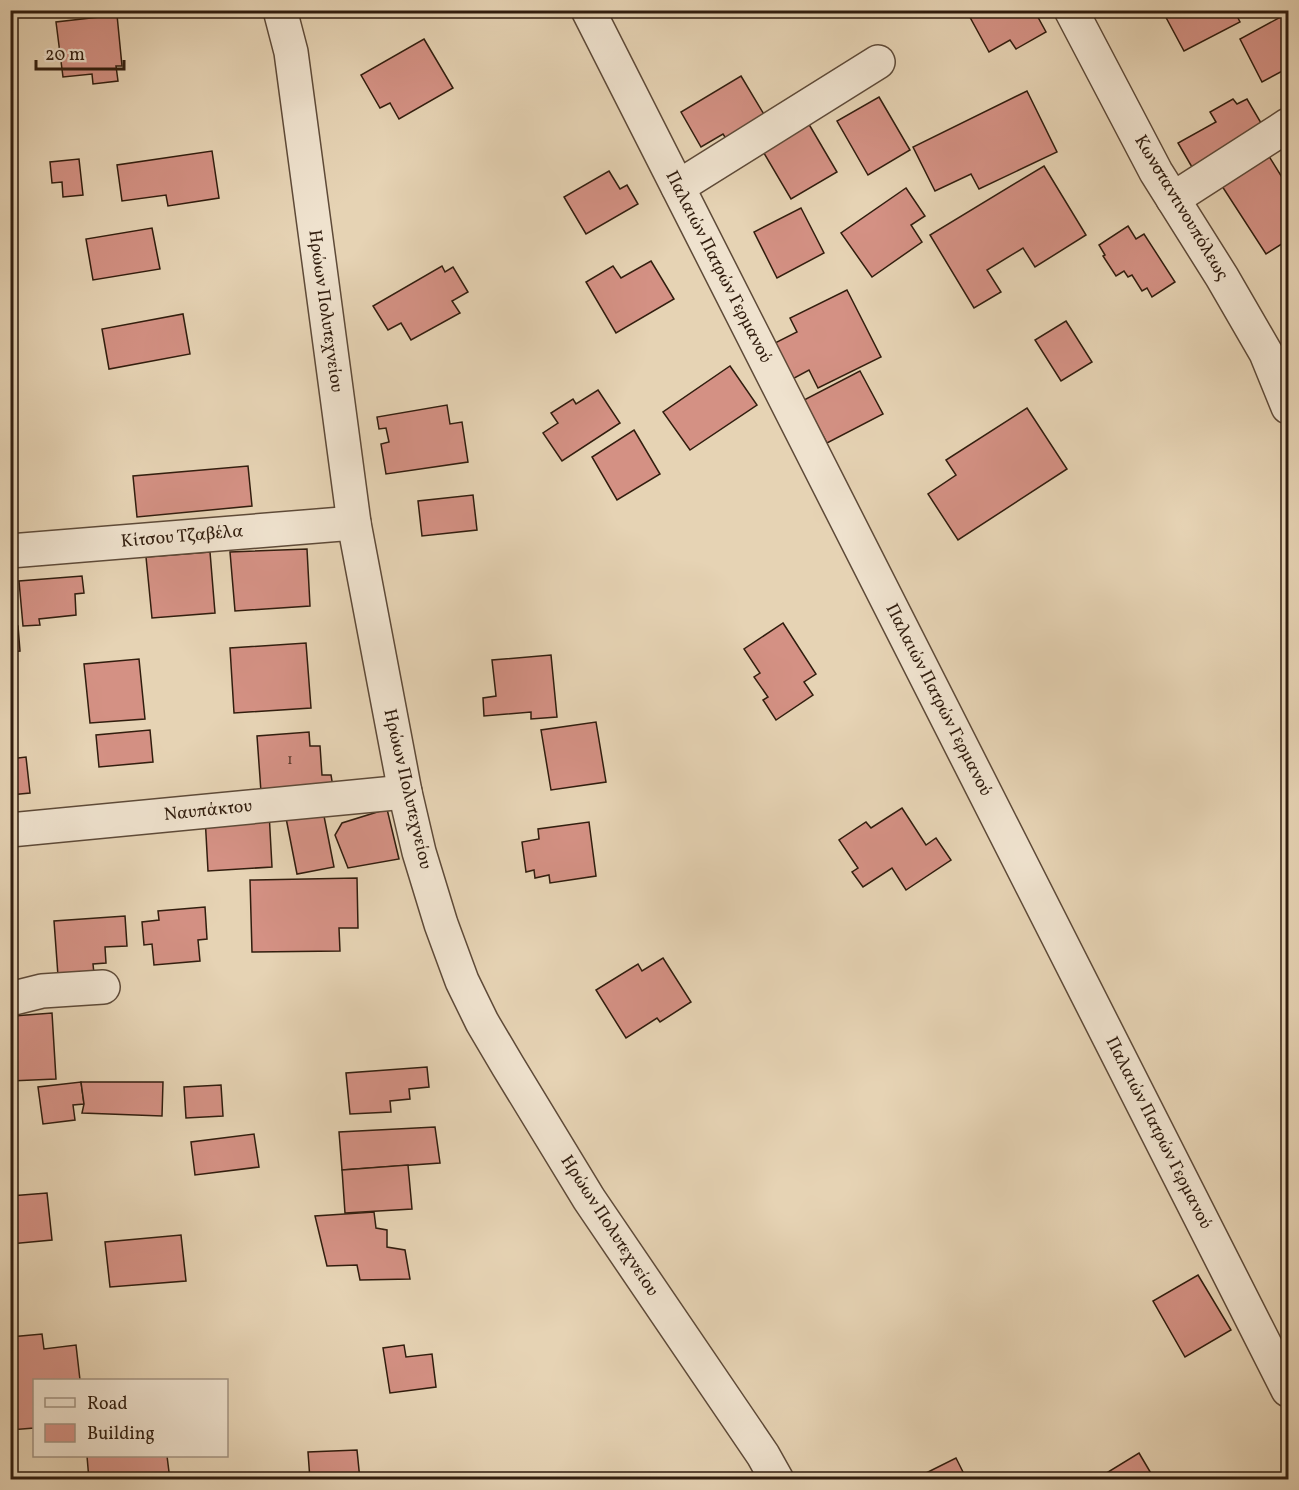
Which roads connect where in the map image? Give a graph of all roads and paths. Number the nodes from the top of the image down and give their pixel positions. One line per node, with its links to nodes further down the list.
1 (280, 10): 9 (street, Ηρώων Πολυτεχνείου)
2 (588, 10): 6 (street, Παλαιών Πατρών Γερμανού)
3 (1071, 10): 7 (street, Κωνσταντινουπόλεως)
4 (878, 62): 6 (street)
5 (1288, 125): 7 (street)
6 (678, 187): 15 (street, Παλαιών Πατρών Γερμανού)
7 (1173, 199): 8 (street, Κωνσταντινουπόλεως)
8 (1288, 406)
9 (354, 523): 10 (street, Κίτσου Τζαβέλα); 11 (street, Ηρώων Πολυτεχνείου)
10 (10, 551)
11 (405, 792): 12 (street, Ναυπάκτου); 16 (street, Ηρώων Πολυτεχνείου)
12 (10, 830)
13 (103, 987): 14 (street)
14 (10, 999)
15 (1288, 1390)
16 (777, 1479)

